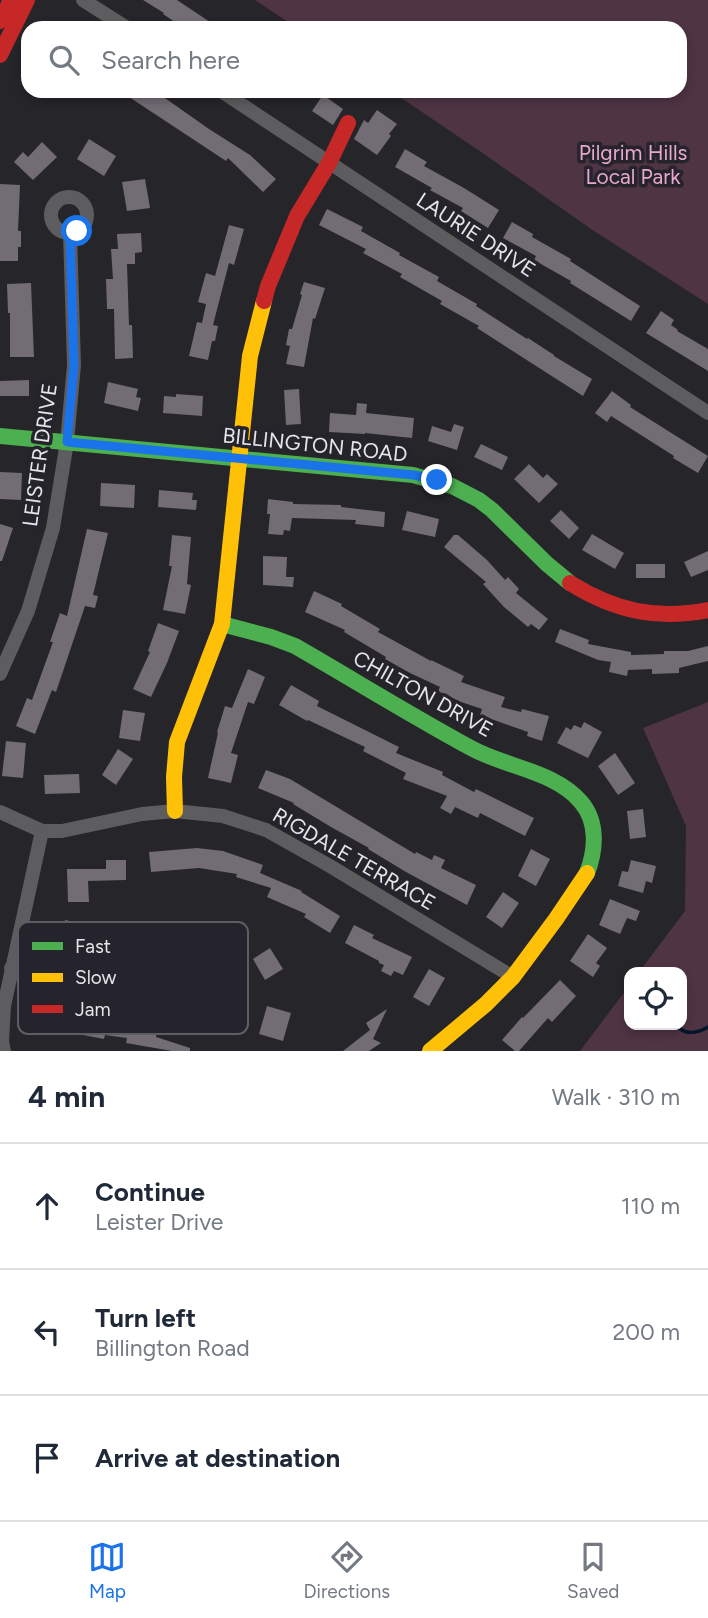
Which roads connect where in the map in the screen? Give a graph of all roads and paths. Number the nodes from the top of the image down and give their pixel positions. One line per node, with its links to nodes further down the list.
1 (10, 0): 4 (street)
2 (27, 0): 6 (street)
3 (83, 0): 5 (street)
4 (0, 20)
5 (116, 21)
6 (0, 55)
7 (232, 98): 9 (street, LAURIE DRIVE)
8 (348, 123): 9 (street)
9 (329, 163): 11 (street, LAURIE DRIVE); 14 (street)
10 (70, 233): 13 (street, LEISTER DRIVE)
11 (708, 413)
12 (0, 436): 13 (street, BILLINGTON ROAD)
13 (67, 442): 14 (street, BILLINGTON ROAD); 17 (street, LEISTER DRIVE)
14 (240, 458): 15 (street, BILLINGTON ROAD); 16 (street)
15 (708, 610)
16 (222, 624): 18 (street); 25 (street, CHILTON DRIVE)
17 (0, 674)
18 (176, 811): 20 (street, RIGDALE TERRACE); 25 (street, RIGDALE TERRACE)
19 (0, 812): 20 (street, RIGDALE TERRACE)
20 (42, 831): 21 (street)
21 (22, 922)
22 (18, 941): 23 (street)
23 (12, 968): 24 (street); 26 (street)
24 (18, 969)
25 (513, 976): 27 (street, CHILTON DRIVE)
26 (5, 1051)
27 (430, 1051)

